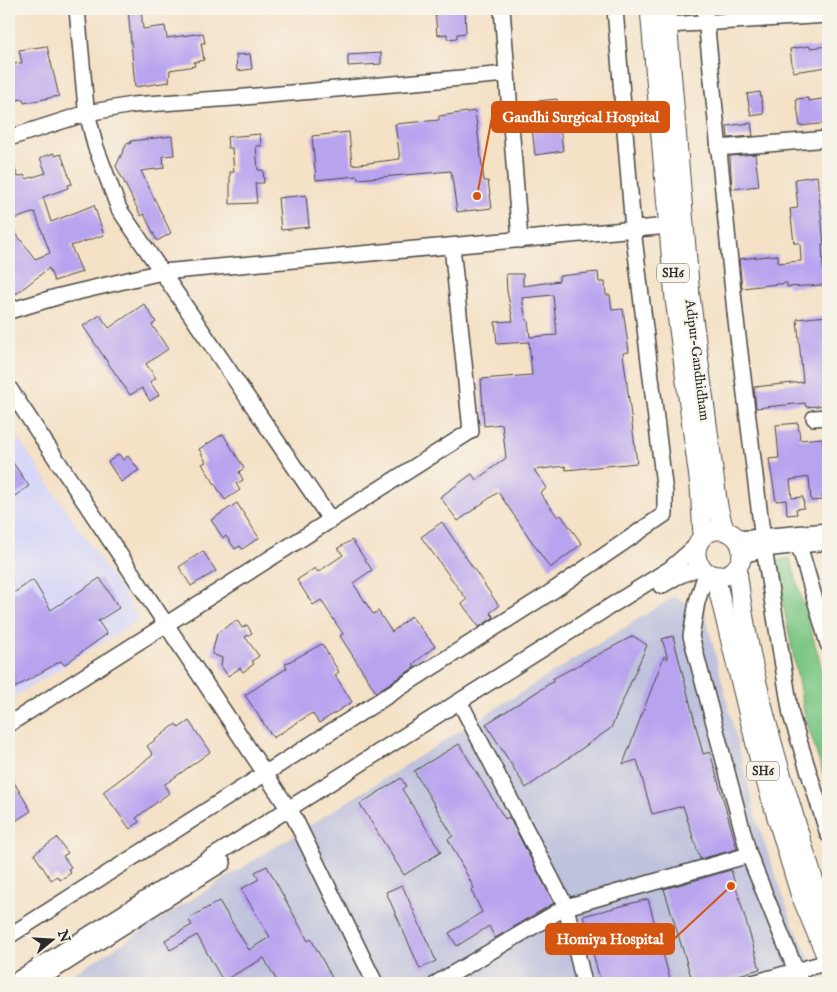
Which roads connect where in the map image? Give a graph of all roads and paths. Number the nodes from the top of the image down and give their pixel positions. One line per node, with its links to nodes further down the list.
1 (78, 9): 10 (street)
2 (502, 9): 9 (street)
3 (615, 9): 15 (street)
4 (650, 9): 14 (main road, SH6)
5 (813, 13): 6 (street); 7 (street)
6 (828, 15)
7 (705, 16): 8 (street); 13 (street)
8 (667, 17): 27 (main road, Adipur-Gandhidham / SH6)
9 (507, 74): 10 (street); 16 (street)
10 (87, 113): 11 (street); 18 (street)
11 (9, 138)
12 (828, 139): 13 (street)
13 (718, 148): 25 (street)
14 (669, 226): 15 (street); 23 (main road, SH6)
15 (633, 229): 16 (street); 33 (street)
16 (520, 240): 17 (street)
17 (452, 246): 18 (street); 21 (street)
18 (162, 272): 19 (street); 21 (street)
19 (9, 311)
20 (9, 388): 29 (street)
21 (330, 519): 29 (street)
22 (828, 530): 25 (street)
23 (700, 541): 27 (main road); 28 (main road, SH6); 34 (street)
24 (828, 542): 26 (street)
25 (763, 543): 26 (street); 27 (street); 35 (street)
26 (799, 545): 30 (street)
27 (736, 548): 28 (main road); 38 (main road, SH6)
28 (707, 572): 31 (street); 36 (street); 40 (main road, SH6)
29 (166, 625): 32 (street); 33 (street)
30 (828, 644)
31 (464, 710): 34 (street); 37 (street)
32 (9, 724)
33 (264, 773): 34 (street); 39 (street)
34 (291, 813): 42 (street); 43 (street); 44 (street)
35 (828, 834)
36 (749, 855): 37 (street); 41 (street)
37 (566, 907): 45 (street); 46 (street)
38 (828, 919)
39 (9, 936)
40 (828, 961): 41 (street)
41 (798, 977): 47 (street)
42 (12, 983)
43 (34, 983)
44 (375, 983)
45 (437, 983)
46 (584, 983)
47 (753, 983)

